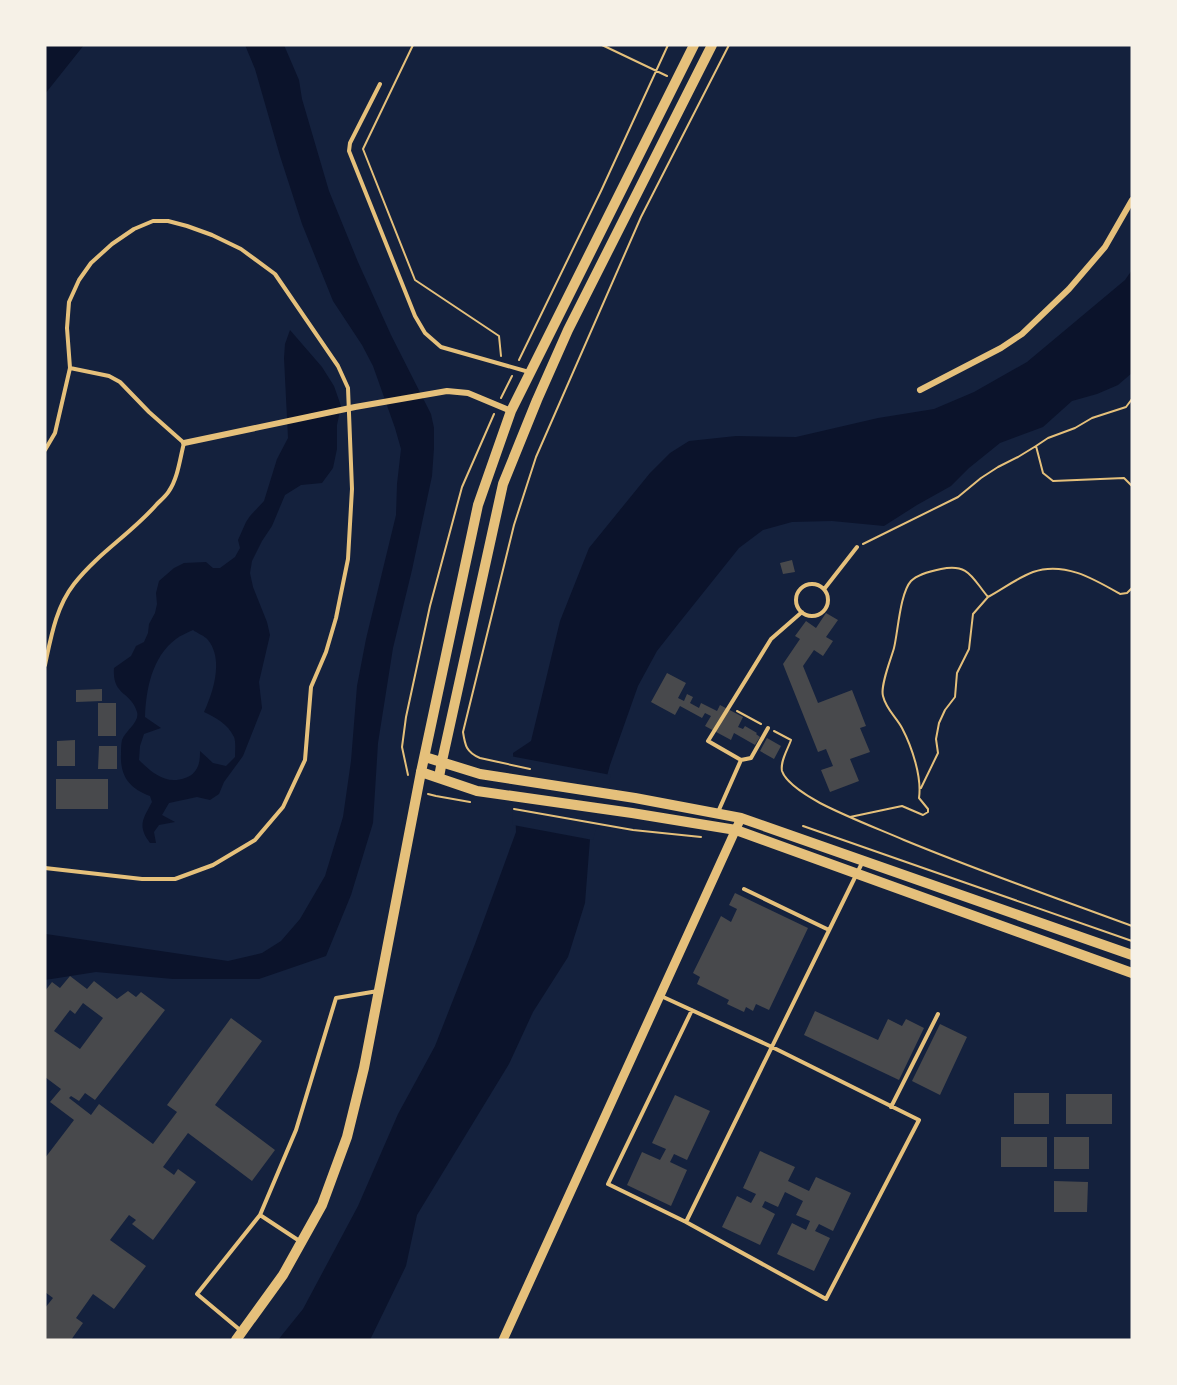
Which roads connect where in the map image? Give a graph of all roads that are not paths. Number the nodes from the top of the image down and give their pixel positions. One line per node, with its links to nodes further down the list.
1 (694, 45): 6 (main road)
2 (712, 45): 18 (main road)
3 (380, 84): 6 (lane)
4 (1132, 200): 7 (street)
5 (70, 368): 9 (lane); 10 (lane); 25 (lane)
6 (530, 373): 8 (main road)
7 (920, 390)
8 (511, 411): 9 (street); 16 (main road)
9 (184, 443): 14 (lane)
10 (45, 450)
11 (857, 547): 12 (lane)
12 (825, 588): 13 (lane); 13 (lane)
13 (802, 612): 17 (lane)
14 (45, 665)
15 (768, 728): 17 (lane)
16 (425, 757): 18 (main road); 19 (main road)
17 (741, 760): 21 (lane)
18 (442, 761): 20 (main road); 21 (main road)
19 (421, 772): 20 (main road); 31 (main road)
20 (439, 777): 23 (main road)
21 (718, 813): 22 (main road)
22 (741, 818): 23 (street); 24 (main road)
23 (736, 830): 26 (main road); 32 (street)
24 (863, 860): 26 (lane); 29 (main road)
25 (45, 868)
26 (857, 874): 28 (lane); 30 (main road)
27 (744, 889): 28 (lane)
28 (829, 930): 35 (lane)
29 (1132, 955)
30 (1132, 973)
31 (379, 991): 37 (lane); 39 (main road)
32 (660, 996): 33 (lane); 41 (street)
33 (692, 1010): 35 (lane); 38 (lane)
34 (938, 1014): 36 (lane)
35 (772, 1047): 36 (lane); 38 (lane)
36 (891, 1107): 38 (lane)
37 (260, 1215): 39 (lane); 40 (lane)
38 (686, 1222)
39 (301, 1243): 40 (main road)
40 (239, 1336)
41 (503, 1340)

